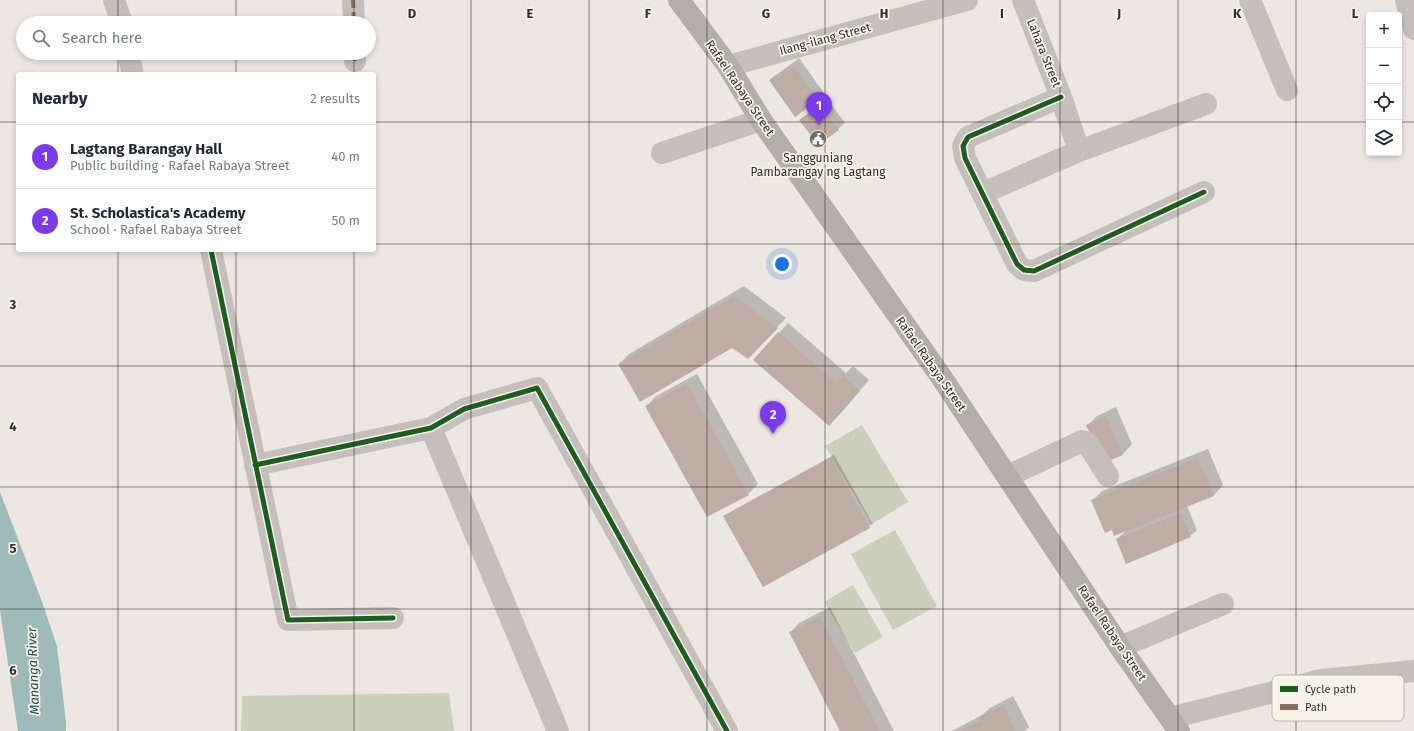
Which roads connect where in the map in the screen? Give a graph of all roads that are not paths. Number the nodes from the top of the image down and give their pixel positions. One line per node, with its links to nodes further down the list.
1 (114, 0): 8 (street)
2 (353, 0): 9 (street)
3 (679, 0): 12 (main road, Rafael Rabaya Street)
4 (967, 0): 12 (street, Ilang-ilang Street)
5 (1023, 0): 15 (street, Lahara Street)
6 (1250, 0): 14 (street)
7 (1406, 0): 10 (street)
8 (120, 16)
9 (354, 16)
10 (1414, 29)
11 (130, 60): 13 (street)
12 (728, 66): 17 (main road, Rafael Rabaya Street)
13 (133, 72)
14 (1287, 90)
15 (1061, 97): 18 (street, Lahara Street); 21 (street)
16 (1206, 104): 18 (street)
17 (761, 120): 19 (street); 25 (main road, Rafael Rabaya Street)
18 (1079, 151): 21 (street)
19 (662, 153)
20 (1204, 192): 21 (street)
21 (983, 193)
22 (211, 252): 24 (street)
23 (431, 428): 24 (street); 34 (street); 35 (street)
24 (255, 465): 28 (street)
25 (1008, 476): 26 (street); 29 (main road, Rafael Rabaya Street)
26 (1108, 476)
27 (1223, 604): 29 (street)
28 (393, 618)
29 (1120, 647): 33 (main road, Rafael Rabaya Street)
30 (1414, 671): 31 (street)
31 (1373, 675)
32 (1272, 695): 33 (street)
33 (1174, 724)
34 (558, 731)
35 (727, 731)

